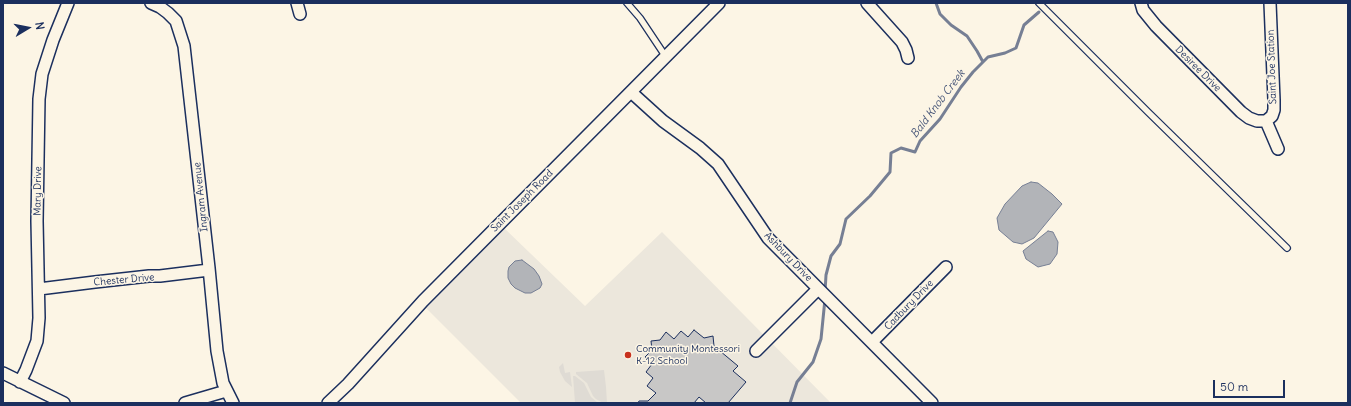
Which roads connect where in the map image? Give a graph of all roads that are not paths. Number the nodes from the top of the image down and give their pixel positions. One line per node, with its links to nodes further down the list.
1 (68, 3): 19 (street, Mary Drive)
2 (151, 3): 18 (street, Ingram Avenue)
3 (297, 3): 10 (street)
4 (627, 3): 11 (lane)
5 (719, 3): 11 (street, Saint Joseph Road)
6 (867, 3): 12 (street)
7 (1039, 3): 16 (lane)
8 (1140, 3): 14 (street, Desiree Drive)
9 (1270, 3): 14 (street, Saint Joe Station)
10 (300, 14)
11 (666, 56): 13 (street, Saint Joseph Road)
12 (908, 58)
13 (631, 92): 20 (street, Ashbury Drive); 29 (street, Saint Joseph Road)
14 (1266, 121): 15 (street)
15 (1278, 149)
16 (1287, 248)
17 (946, 267): 21 (street, Cadbury Drive)
18 (209, 270): 19 (street, Chester Drive); 25 (street, Ingram Avenue)
19 (38, 289): 24 (street, Mary Drive)
20 (819, 289): 21 (street, Ashbury Drive); 22 (street)
21 (872, 342): 30 (street, Ashbury Drive)
22 (756, 351)
23 (3, 372): 24 (street)
24 (20, 382): 26 (street)
25 (226, 391): 27 (street); 28 (street, Ingram Avenue)
26 (64, 403)
27 (185, 403)
28 (233, 403)
29 (328, 403)
30 (932, 403)

